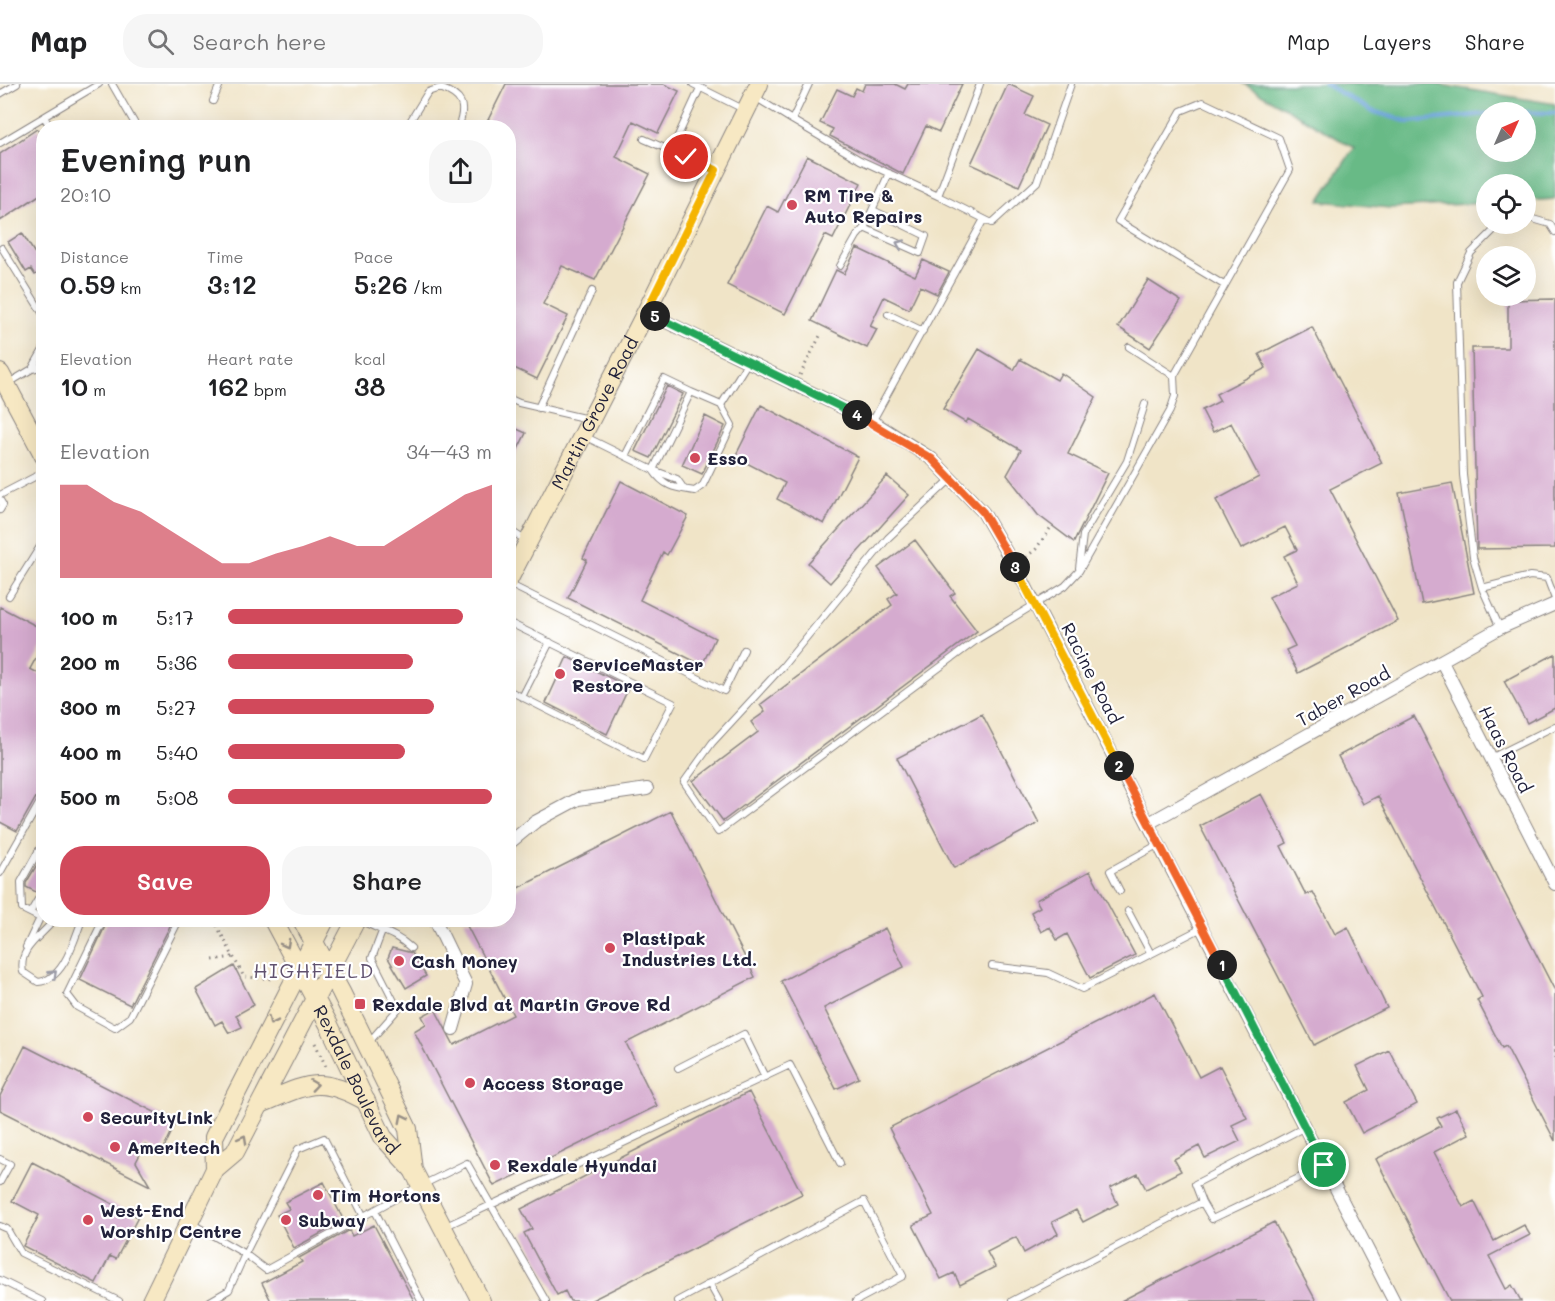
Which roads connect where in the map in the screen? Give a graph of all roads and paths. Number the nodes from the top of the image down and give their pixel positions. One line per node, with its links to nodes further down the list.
1 (16, 84): 10 (lane)
2 (99, 84): 13 (lane)
3 (112, 84): 16 (lane)
4 (220, 84): 12 (lane)
5 (693, 84): 9 (lane)
6 (809, 84): 19 (lane)
7 (980, 84): 26 (lane)
8 (1071, 84): 28 (lane)
9 (700, 88): 11 (lane); 23 (lane)
10 (0, 94)
11 (753, 97): 19 (lane); 24 (main road, Martin Grove Road)
12 (213, 101)
13 (44, 117): 14 (lane); 15 (lane)
14 (39, 120)
15 (46, 120)
16 (133, 120)
17 (411, 120): 18 (lane)
18 (461, 120)
19 (792, 120): 25 (lane)
20 (36, 122): 22 (lane)
21 (644, 139): 23 (lane)
22 (0, 143)
23 (671, 151): 24 (lane)
24 (716, 170): 38 (main road, Martin Grove Road)
25 (889, 173): 26 (lane); 27 (lane)
26 (938, 196): 28 (lane)
27 (873, 210): 30 (lane); 30 (lane, one-way to 30)
28 (984, 219): 40 (lane)
29 (1536, 220): 31 (lane)
30 (864, 228): 34 (lane)
31 (1555, 232)
32 (1490, 234): 75 (lane)
33 (2, 248): 37 (lane)
34 (840, 266)
35 (1224, 285): 35 (lane); 47 (lane)
36 (592, 291): 54 (lane)
37 (36, 303)
38 (646, 312): 44 (street, Racine Road); 56 (main road, Martin Grove Road)
39 (888, 314): 40 (lane)
40 (923, 331): 55 (lane)
41 (821, 334): 49 (path)
42 (1129, 347): 47 (lane)
43 (36, 362): 46 (lane)
44 (748, 362): 49 (street, Racine Road); 53 (lane)
45 (36, 368): 46 (lane)
46 (32, 369): 48 (lane)
47 (1174, 376): 71 (lane)
48 (3, 379): 57 (main road)
49 (795, 384): 55 (street, Racine Road)
50 (691, 392): 53 (lane); 58 (lane); 59 (lane)
51 (516, 401): 54 (lane)
52 (1145, 404): 71 (lane)
53 (721, 405): 59 (lane)
54 (538, 408): 56 (lane)
55 (872, 422): 61 (street, Racine Road)
56 (587, 428): 58 (lane); 67 (main road, Martin Grove Road)
57 (36, 441)
58 (625, 456): 59 (lane)
59 (653, 470)
60 (36, 476): 62 (lane)
61 (951, 479): 79 (street, Racine Road); 79 (lane)
62 (0, 495)
63 (0, 500): 64 (lane)
64 (0, 510)
65 (1051, 527): 69 (path)
66 (516, 534): 67 (lane)
67 (528, 542): 70 (main road, Martin Grove Road)
68 (36, 553): 76 (lane)
69 (1026, 557)
70 (516, 563)
71 (1079, 572): 79 (lane)
72 (516, 576): 83 (lane)
73 (1555, 576): 74 (lane)
74 (1546, 578): 75 (lane); 77 (lane)
75 (1482, 588): 81 (lane)
76 (9, 596)
77 (1555, 599)
78 (1555, 604): 81 (street, Taber Road)
79 (1036, 606): 91 (street, Racine Road)
80 (516, 626): 82 (lane)
81 (1500, 628): 84 (street, Taber Road)
82 (550, 642): 86 (lane); 86 (lane)
83 (744, 651)
84 (1442, 662): 88 (street, Haas Road); 91 (street, Taber Road)
85 (516, 695): 86 (lane)
86 (522, 698)
87 (1555, 726): 88 (lane)
88 (1491, 759): 96 (street, Haas Road)
89 (647, 789): 92 (street)
90 (36, 809): 95 (lane)
91 (1149, 823): 93 (street, Racine Road)
92 (516, 837)
93 (1160, 844): 97 (lane); 114 (street, Racine Road)
94 (36, 855): 100 (lane)
95 (0, 873)
96 (1555, 884)
97 (1120, 891)
98 (36, 902): 100 (lane)
99 (1128, 911): 119 (lane)
100 (30, 913): 101 (lane)
101 (36, 914)
102 (37, 927): 118 (lane)
103 (47, 927): 118 (lane)
104 (79, 927): 118 (lane, one-way to 104)
105 (100, 927): 106 (lane)
106 (175, 927)
107 (218, 927): 120 (path)
108 (277, 927): 123 (main road, Rexdale Boulevard, one-way to 123)
109 (306, 927): 116 (main road, Rexdale Boulevard)
110 (321, 927): 116 (main road)
111 (354, 927): 124 (main road)
112 (377, 927): 115 (lane)
113 (438, 927): 127 (street)
114 (1203, 928): 119 (lane); 135 (street, Racine Road)
115 (383, 929): 117 (lane); 129 (lane)
116 (314, 941): 123 (main road); 124 (main road, Rexdale Boulevard)
117 (411, 948)
118 (25, 951)
119 (1151, 954): 122 (lane)
120 (233, 957): 121 (path); 125 (path)
121 (213, 960)
122 (992, 966)
123 (299, 969): 126 (main road, Rexdale Boulevard); 139 (main road, one-way to 139)
124 (330, 971): 126 (main road); 129 (main road, Rexdale Boulevard)
125 (276, 979)
126 (316, 999): 133 (main road, Rexdale Boulevard); 134 (main road)
127 (453, 1029)
128 (316, 1044): 131 (path)
129 (367, 1046): 140 (main road, Rexdale Boulevard, one-way to 129)
130 (678, 1068): 132 (lane)
131 (330, 1075)
132 (765, 1077): 137 (lane); 143 (lane)
133 (366, 1101): 134 (main road, one-way to 133); 140 (main road, Rexdale Boulevard)
134 (263, 1103): 139 (main road, one-way to 134)
135 (1305, 1127): 138 (street, Racine Road); 142 (lane)
136 (0, 1159): 141 (lane)
137 (840, 1163)
138 (1324, 1165): 142 (lane); 163 (street, Racine Road)
139 (215, 1169): 146 (main road)
140 (417, 1178): 143 (lane); 144 (lane); 148 (main road, Rexdale Boulevard)
141 (0, 1182)
142 (1202, 1202): 162 (lane)
143 (492, 1205): 148 (lane); 158 (lane)
144 (375, 1211): 145 (lane); 156 (lane)
145 (364, 1217): 149 (lane); 149 (lane)
146 (190, 1223): 149 (lane); 154 (main road)
147 (0, 1226): 153 (lane)
148 (443, 1228): 157 (main road, Rexdale Boulevard)
149 (245, 1254): 155 (lane)
150 (0, 1280): 152 (lane)
151 (709, 1283): 159 (lane); 160 (lane); 161 (lane)
152 (42, 1301)
153 (119, 1301)
154 (151, 1301)
155 (210, 1301)
156 (421, 1301)
157 (481, 1301)
158 (546, 1301)
159 (677, 1301)
160 (719, 1301)
161 (856, 1301)
162 (1012, 1301)
163 (1394, 1301)

